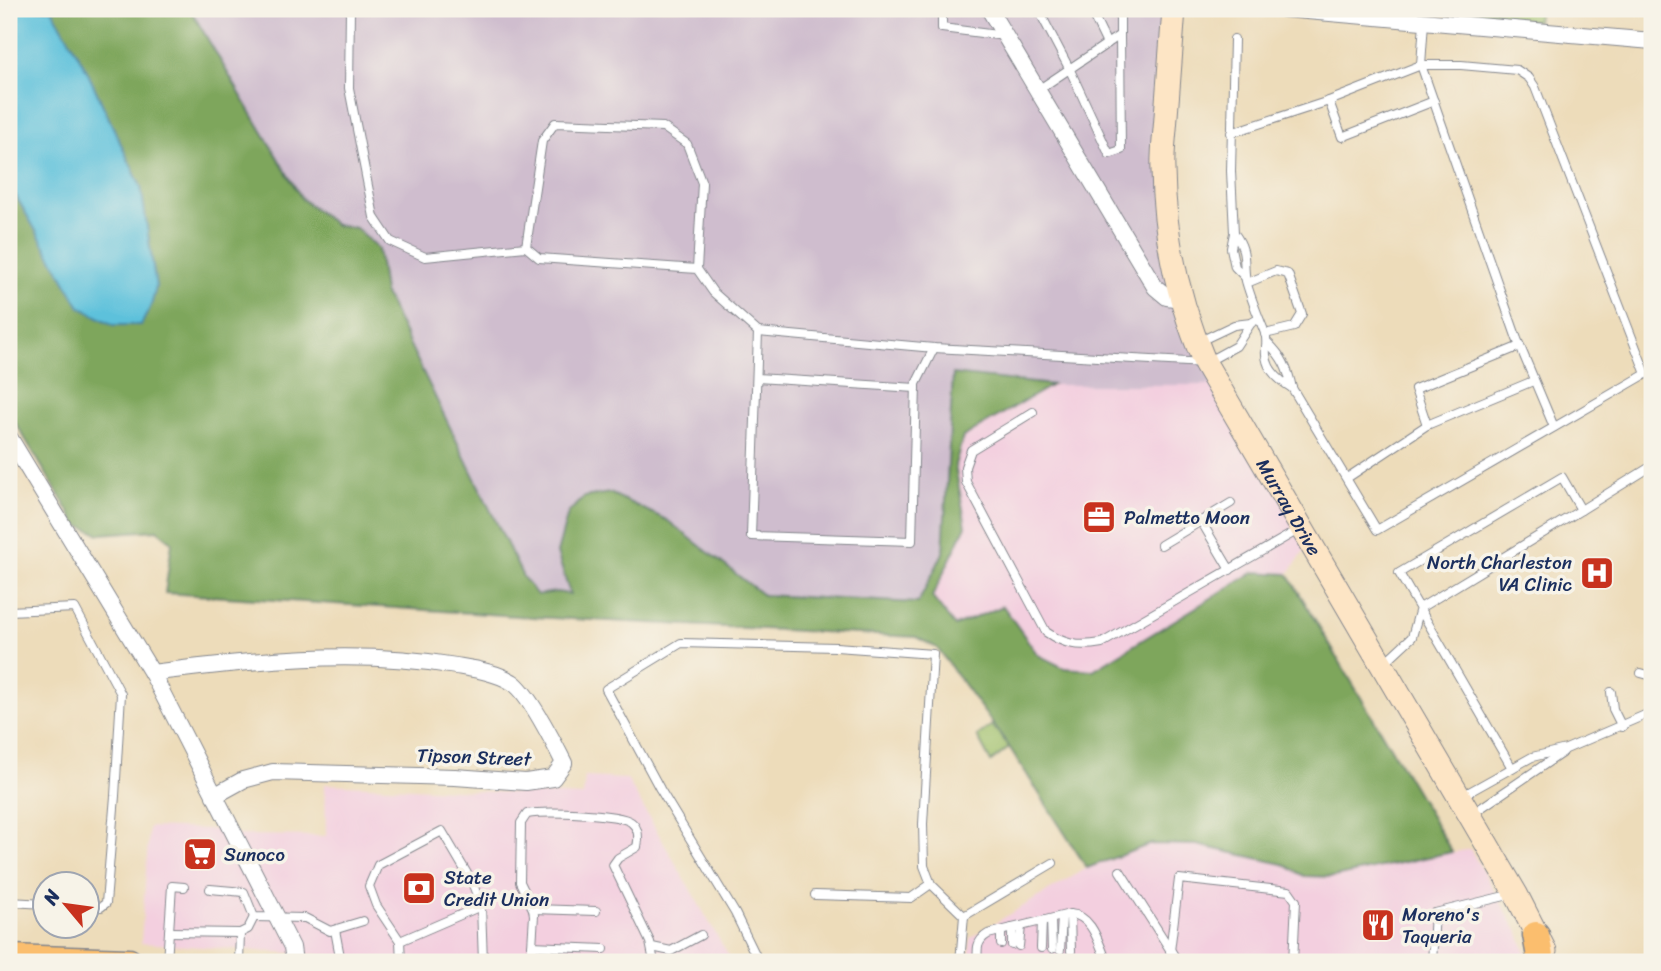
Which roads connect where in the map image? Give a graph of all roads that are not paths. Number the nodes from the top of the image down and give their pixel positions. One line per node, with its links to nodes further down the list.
1 (351, 9): 22 (lane)
2 (942, 9): 11 (lane)
3 (989, 9): 11 (street)
4 (1038, 9): 16 (lane)
5 (1090, 9): 14 (lane)
6 (1120, 9): 10 (lane)
7 (1174, 9): 27 (street, Murray Drive)
8 (1284, 9): 9 (street)
9 (1424, 22): 13 (street); 15 (lane)
10 (1120, 35): 14 (lane); 16 (lane)
11 (1005, 36): 17 (street)
12 (1234, 39): 20 (lane)
13 (1652, 41)
14 (1107, 44): 16 (lane)
15 (1421, 65): 18 (lane); 19 (lane); 42 (lane)
16 (1070, 70): 17 (lane)
17 (1038, 90): 27 (street)
18 (1328, 101): 19 (lane); 20 (lane)
19 (1434, 101): 31 (lane)
20 (1231, 133): 21 (lane)
21 (1234, 233): 23 (lane); 24 (lane)
22 (526, 247): 25 (lane); 25 (lane)
23 (1244, 254): 24 (lane); 26 (lane)
24 (1233, 258): 26 (lane)
25 (697, 269): 29 (lane)
26 (1246, 280): 28 (lane); 30 (lane)
27 (1182, 299): 33 (street, Murray Drive)
28 (1254, 321): 30 (lane); 33 (lane); 33 (lane)
29 (758, 332): 32 (lane); 36 (lane)
30 (1267, 338): 34 (lane); 35 (lane)
31 (1520, 345): 37 (lane); 41 (lane)
32 (934, 348): 33 (lane); 38 (lane)
33 (1201, 353): 49 (street, Murray Drive)
34 (1283, 360): 35 (lane); 39 (lane)
35 (1271, 367): 39 (lane)
36 (757, 378): 38 (lane); 38 (lane)
37 (1533, 381): 41 (lane); 42 (lane)
38 (916, 388)
39 (1293, 388): 45 (lane)
40 (1033, 412): 51 (lane)
41 (1427, 425): 45 (lane)
42 (1554, 427): 45 (lane)
43 (9, 437): 55 (street)
44 (1652, 466): 47 (lane)
45 (1347, 478)
46 (1231, 503): 48 (lane)
47 (1581, 510): 52 (lane); 52 (lane)
48 (1201, 521): 50 (lane); 51 (lane)
49 (1302, 527): 51 (lane); 54 (street, Murray Drive)
50 (1161, 545)
51 (1230, 570)
52 (1420, 608): 54 (lane); 62 (lane)
53 (9, 611): 75 (lane)
54 (1382, 664): 64 (street, Murray Drive)
55 (152, 673): 63 (street); 63 (street, Tipson Street)
56 (1641, 673): 57 (lane)
57 (1652, 676)
58 (1611, 692): 60 (lane)
59 (1651, 717): 60 (lane)
60 (1622, 727): 61 (lane)
61 (1566, 749): 62 (lane); 64 (lane)
62 (1512, 768): 64 (lane)
63 (214, 796): 81 (street)
64 (1465, 806): 70 (street, Murray Drive)
65 (1053, 863): 78 (lane)
66 (1120, 871): 99 (lane)
67 (932, 884): 71 (lane); 78 (lane); 111 (lane)
68 (184, 887): 86 (lane)
69 (211, 888): 80 (lane)
70 (1516, 894): 90 (street, Murray Drive); 117 (lane)
71 (815, 895)
72 (9, 902): 73 (lane)
73 (32, 903)
74 (481, 906): 91 (lane); 91 (lane); 108 (lane)
75 (102, 907)
76 (533, 909): 77 (lane); 93 (lane); 95 (lane)
77 (596, 911)
78 (964, 916): 112 (lane)
79 (1066, 916): 82 (lane); 82 (lane); 98 (lane); 114 (lane)
80 (254, 917): 81 (lane); 88 (lane)
81 (276, 918): 85 (lane); 105 (street)
82 (1046, 920): 84 (lane); 96 (lane)
83 (363, 921): 85 (lane)
84 (1016, 927): 87 (lane); 94 (lane)
85 (335, 930): 106 (lane)
86 (169, 932): 88 (lane); 103 (lane)
87 (997, 932): 92 (lane); 113 (lane)
88 (240, 933): 104 (lane)
89 (701, 935): 95 (lane)
90 (1536, 935): 118 (main road); 119 (street, Murray Drive)
91 (400, 941): 107 (lane)
92 (996, 944)
93 (532, 946): 97 (lane); 109 (lane)
94 (1015, 946)
95 (652, 947): 110 (lane)
96 (1041, 948)
97 (604, 949)
98 (1071, 951)
99 (1170, 951): 115 (lane); 116 (lane)
100 (9, 958): 101 (main road)
101 (91, 962): 102 (main road)
102 (130, 962)
103 (167, 962)
104 (239, 962)
105 (294, 962)
106 (341, 962)
107 (401, 962)
108 (483, 962)
109 (531, 962)
110 (654, 962)
111 (755, 962)
112 (960, 962)
113 (978, 962)
114 (1107, 962)
115 (1178, 962)
116 (1293, 962)
117 (1432, 962)
118 (1541, 962)
119 (1552, 962)

